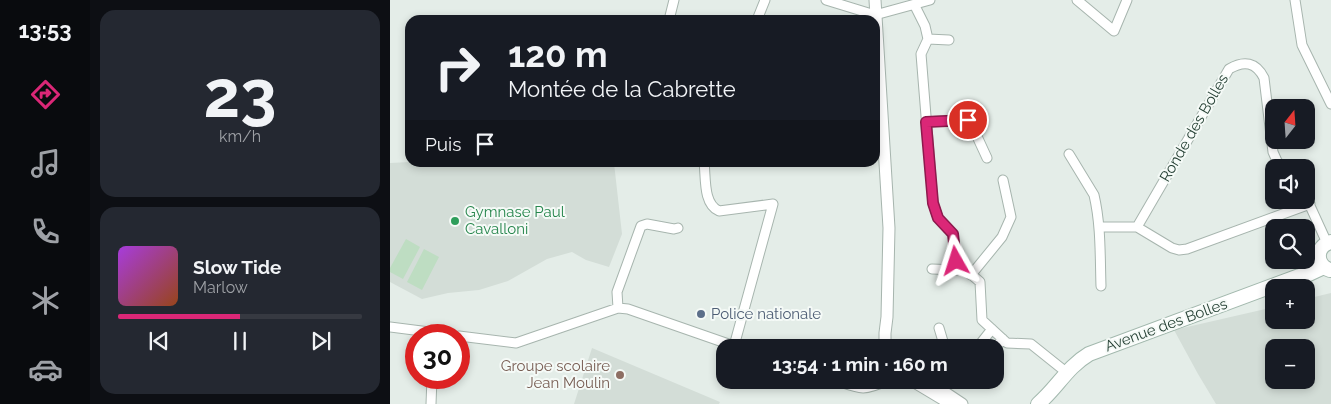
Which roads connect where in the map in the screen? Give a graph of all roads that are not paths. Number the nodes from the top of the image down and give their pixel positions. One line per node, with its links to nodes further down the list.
1 (674, 0): 10 (street)
2 (765, 0): 11 (street)
3 (826, 0): 12 (street)
4 (875, 0): 12 (street)
5 (930, 0): 9 (street)
6 (1077, 0): 7 (street)
7 (1127, 0)
8 (1295, 0): 15 (street)
9 (915, 6): 12 (street); 13 (street)
10 (670, 15)
11 (760, 15)
12 (876, 15)
13 (928, 39): 14 (street); 16 (street)
14 (949, 40)
15 (1331, 104)
16 (926, 122): 19 (street); 29 (street)
17 (880, 139): 35 (street)
18 (1068, 154): 25 (street)
19 (987, 158)
20 (1276, 159): 26 (street, Ronde des Bolles)
21 (705, 167): 42 (street)
22 (1003, 180): 32 (street)
23 (1286, 209): 26 (street)
24 (1312, 209): 28 (street)
25 (1099, 227): 26 (street); 33 (street)
26 (1137, 227)
27 (678, 228): 34 (street)
28 (1329, 242): 30 (main road)
29 (960, 265): 31 (street); 32 (street)
30 (1324, 265): 49 (main road, Avenue des Bolles)
31 (932, 269)
32 (971, 275): 39 (street)
33 (1101, 286)
34 (614, 309): 40 (street); 41 (street)
35 (887, 317): 43 (street); 44 (street)
36 (390, 327): 38 (street)
37 (939, 328): 45 (street)
38 (405, 329)
39 (992, 329): 46 (street); 47 (street)
40 (470, 337)
41 (716, 339)
42 (739, 339)
43 (885, 339)
44 (891, 339)
45 (942, 339)
46 (984, 339)
47 (1003, 339)
48 (1004, 340): 49 (street)
49 (1066, 372): 53 (main road, Avenue des Bolles)
50 (432, 389): 54 (street)
51 (926, 389): 55 (street)
52 (940, 389): 56 (street)
53 (1042, 401)
54 (431, 404)
55 (950, 404)
56 (962, 404)

